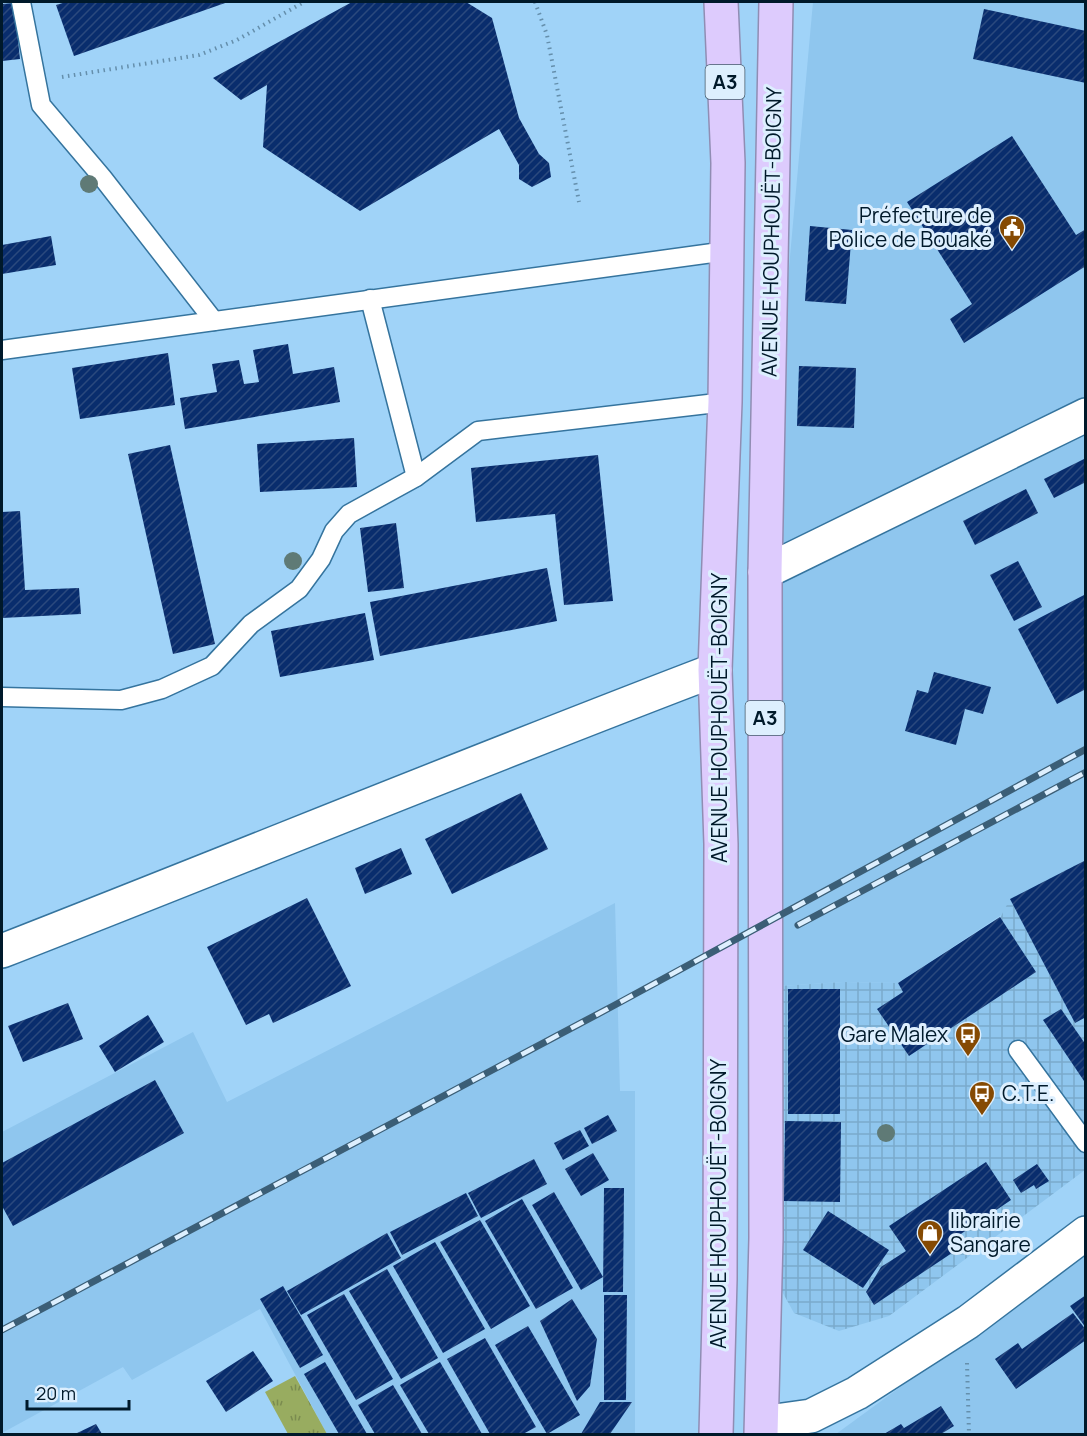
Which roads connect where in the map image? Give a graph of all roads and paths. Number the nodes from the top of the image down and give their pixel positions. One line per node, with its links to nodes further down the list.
1 (21, 2): 6 (lane)
2 (304, 2): 6 (path)
3 (536, 2): 7 (path)
4 (721, 2): 8 (highway, AVENUE HOUPHOUËT-BOIGNY / A3)
5 (776, 2): 15 (highway, AVENUE HOUPHOUËT-BOIGNY / A3)
6 (35, 82): 10 (lane)
7 (579, 202)
8 (727, 251): 9 (lane); 12 (highway, AVENUE HOUPHOUËT-BOIGNY / A3)
9 (370, 299): 10 (lane); 14 (lane)
10 (214, 321): 11 (lane)
11 (2, 350)
12 (725, 402): 14 (lane); 16 (highway, AVENUE HOUPHOUËT-BOIGNY / A3)
13 (1086, 415): 15 (street)
14 (416, 477): 17 (lane)
15 (765, 572): 23 (highway, AVENUE HOUPHOUËT-BOIGNY / A3)
16 (715, 670): 18 (street); 24 (highway, AVENUE HOUPHOUËT-BOIGNY / A3)
17 (2, 697)
18 (2, 951)
19 (1018, 1050): 20 (lane)
20 (1086, 1143)
21 (1086, 1233): 22 (street)
22 (968, 1322): 23 (street); 25 (path)
23 (761, 1429)
24 (716, 1434)
25 (969, 1434)

